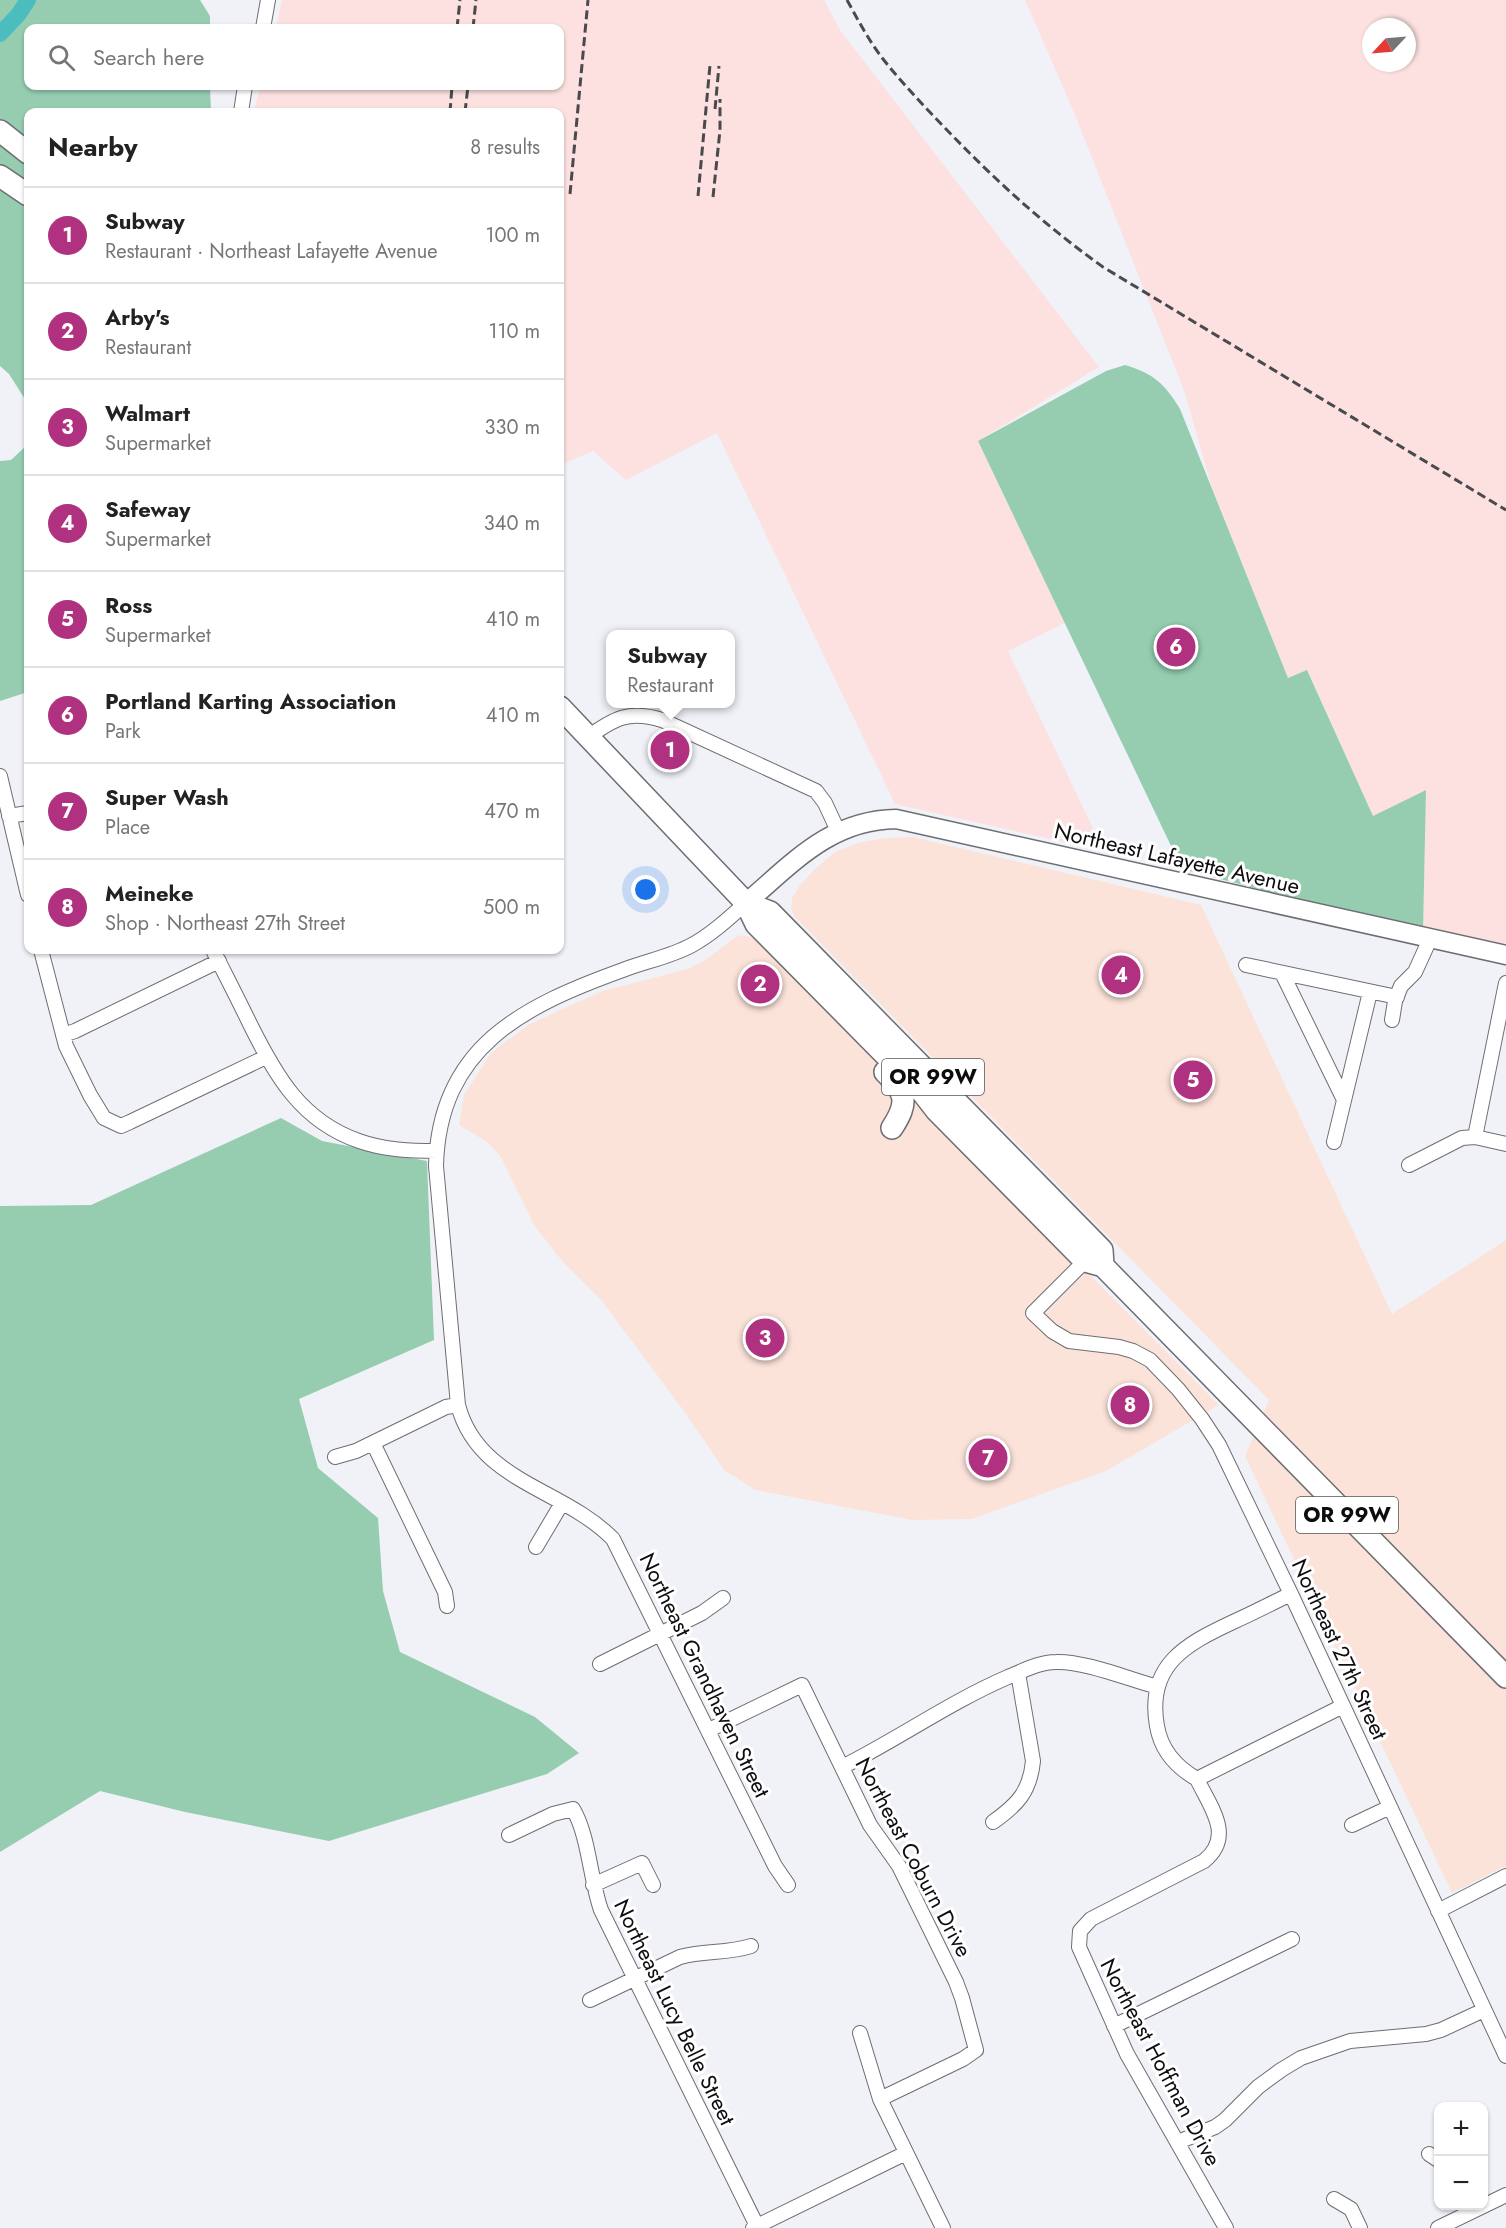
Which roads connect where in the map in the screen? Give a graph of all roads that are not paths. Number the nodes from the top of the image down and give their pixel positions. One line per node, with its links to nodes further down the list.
1 (268, 0): 2 (street)
2 (264, 24)
3 (244, 90): 4 (street)
4 (242, 108)
5 (2, 133): 6 (highway)
6 (24, 150)
7 (0, 176): 8 (highway)
8 (24, 192)
9 (564, 712): 10 (highway, OR 99W)
10 (587, 738): 14 (street); 16 (highway, OR 99W)
11 (0, 776): 13 (street)
12 (24, 814): 13 (street)
13 (9, 816): 15 (street)
14 (838, 831): 16 (main road, Northeast Lafayette Avenue); 17 (main road, Northeast Lafayette Avenue)
15 (24, 878)
16 (746, 903): 26 (highway, OR 99W); 31 (highway, OR 99W); 39 (street, Northeast Grandhaven Street)
17 (1430, 939): 20 (main road, Northeast Lafayette Avenue); 25 (street)
18 (42, 954): 29 (street)
19 (216, 955): 29 (street); 30 (street)
20 (1506, 955)
21 (1246, 965): 22 (street)
22 (1282, 973): 24 (street); 32 (street)
23 (1506, 983): 35 (street)
24 (1370, 992): 25 (street); 32 (street)
25 (1396, 998): 28 (street)
26 (831, 999): 27 (highway, OR 99W); 34 (highway)
27 (848, 1016): 31 (highway); 33 (highway, OR 99W)
28 (1392, 1020)
29 (63, 1035): 30 (street)
30 (266, 1056): 39 (street)
31 (945, 1090): 38 (highway, OR 99W)
32 (1344, 1100): 36 (street)
33 (936, 1110): 38 (highway); 41 (highway, OR 99W)
34 (892, 1128)
35 (1475, 1137): 37 (street); 40 (street)
36 (1334, 1142)
37 (1506, 1144)
38 (1004, 1150): 41 (highway, OR 99W)
39 (437, 1151): 42 (street, Northeast Grandhaven Street)
40 (1409, 1165)
41 (1094, 1264): 47 (street, Northeast 27th Street); 53 (highway, OR 99W)
42 (458, 1405): 43 (street); 45 (street, Northeast Grandhaven Street)
43 (372, 1443): 44 (street); 49 (street)
44 (335, 1457)
45 (562, 1503): 46 (street); 50 (street, Northeast Grandhaven Street)
46 (536, 1547)
47 (1291, 1594): 54 (street); 55 (street, Northeast 27th Street)
48 (723, 1598): 50 (street)
49 (447, 1606)
50 (661, 1634): 51 (street); 56 (street, Northeast Grandhaven Street)
51 (600, 1664)
52 (1018, 1673): 54 (street); 57 (street); 60 (street)
53 (1506, 1677)
54 (1158, 1688): 58 (street)
55 (1343, 1706): 58 (street); 59 (street, Northeast 27th Street)
56 (709, 1730): 57 (street, Northeast Coburn Drive); 66 (street, Northeast Grandhaven Street)
57 (842, 1767): 76 (street, Northeast Coburn Drive)
58 (1197, 1779): 73 (street, Northeast Hoffman Drive)
59 (1390, 1807): 61 (street); 67 (street, Northeast 27th Street)
60 (993, 1822)
61 (1352, 1824)
62 (508, 1835): 64 (street, Northeast Lucy Belle Street)
63 (1506, 1876): 67 (street)
64 (593, 1885): 65 (street); 70 (street, Northeast Lucy Belle Street)
65 (653, 1885)
66 (788, 1886)
67 (1438, 1911): 72 (street, Northeast 27th Street)
68 (1292, 1939): 73 (street)
69 (751, 1946): 70 (street)
70 (634, 1978): 71 (street); 83 (street, Northeast Lucy Belle Street)
71 (590, 2000)
72 (1484, 2010): 75 (street, Northeast 27th Street); 77 (street)
73 (1114, 2026): 77 (street, Northeast Hoffman Drive)
74 (860, 2034): 76 (street)
75 (1506, 2056)
76 (880, 2099): 78 (street)
77 (1178, 2142): 85 (street, Northeast Hoffman Drive)
78 (906, 2153): 83 (street); 84 (street)
79 (1506, 2195): 81 (street)
80 (1334, 2199): 86 (street)
81 (1488, 2202)
82 (1467, 2210): 87 (street)
83 (755, 2227)
84 (943, 2228)
85 (1226, 2228)
86 (1360, 2228)
87 (1438, 2228)

